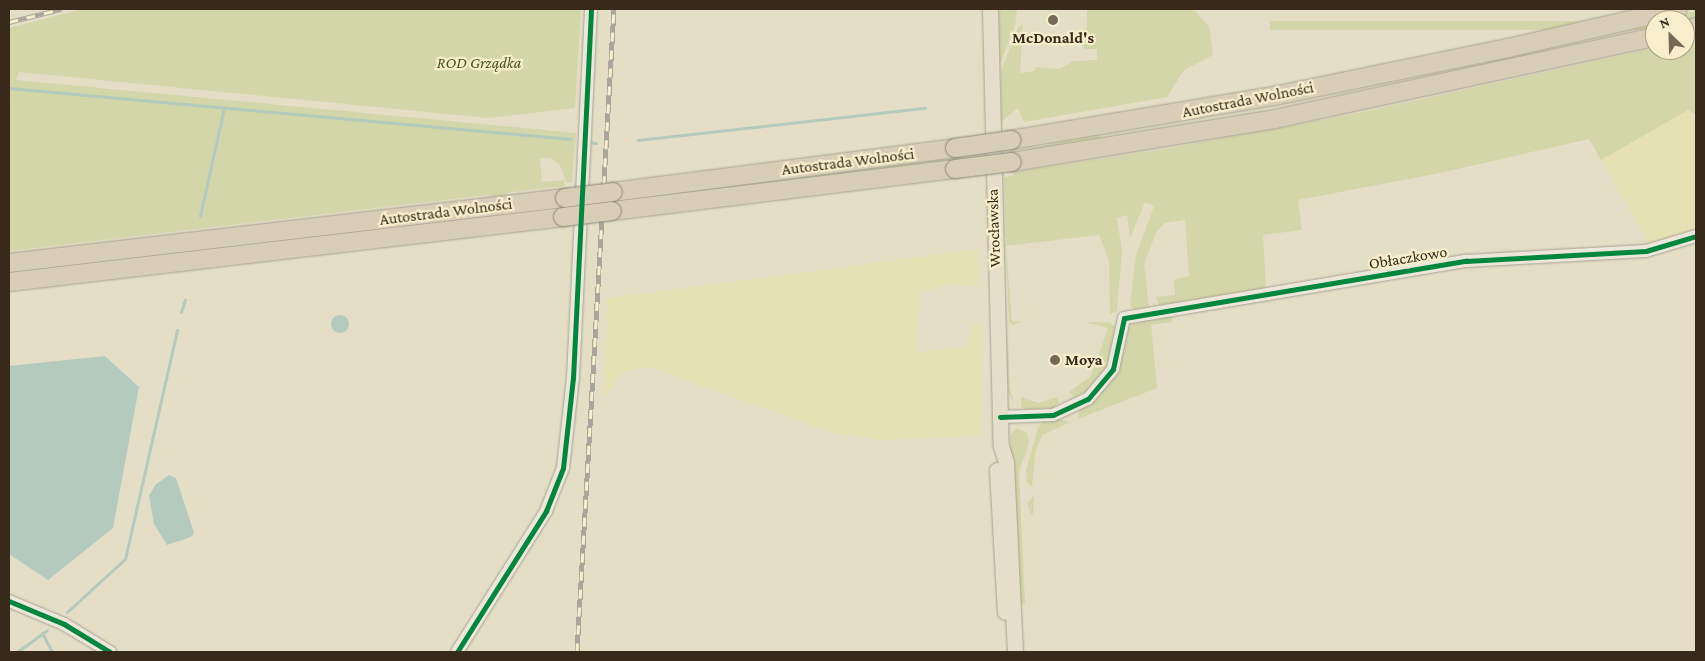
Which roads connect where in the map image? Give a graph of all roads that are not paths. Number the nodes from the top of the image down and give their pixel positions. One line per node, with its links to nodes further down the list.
1 (591, 9): 12 (street)
2 (990, 9): 8 (main road, Wrocławska)
3 (1678, 9): 6 (highway, Autostrada Wolności, bridge)
4 (1645, 39): 7 (highway, Autostrada Wolności, bridge)
5 (1696, 236): 8 (street, Obłaczkowo)
6 (9, 263)
7 (9, 282)
8 (1000, 418): 9 (main road, Wrocławska)
9 (1001, 446): 13 (main road, Wrocławska); 14 (main road, Wrocławska)
10 (9, 601): 11 (street)
11 (110, 652)
12 (457, 652)
13 (1011, 652)
14 (1016, 652)

